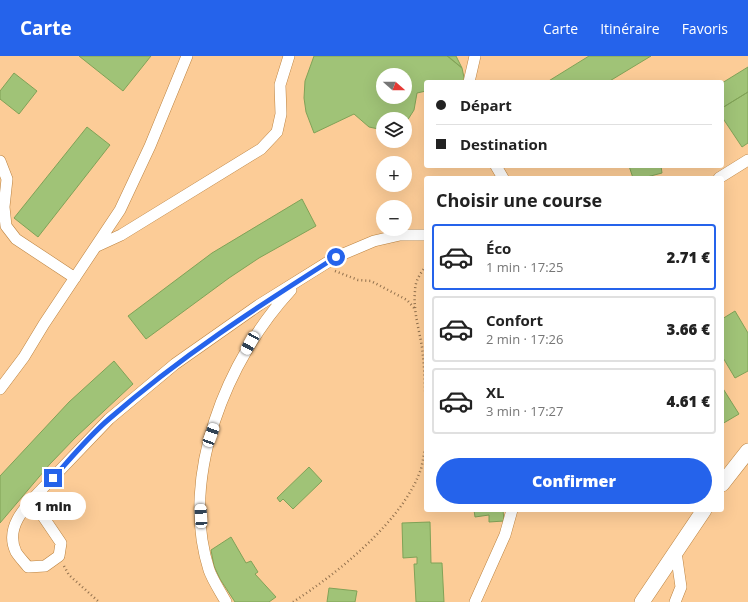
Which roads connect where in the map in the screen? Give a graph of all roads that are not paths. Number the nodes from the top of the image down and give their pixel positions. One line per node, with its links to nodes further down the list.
1 (187, 56): 9 (street)
2 (289, 56): 9 (street)
3 (474, 56): 4 (street)
4 (469, 80)
5 (748, 160): 7 (street)
6 (0, 161): 10 (street)
7 (722, 176)
8 (424, 235): 11 (street)
9 (97, 246): 10 (street)
10 (74, 278): 12 (street)
11 (302, 278): 15 (street); 20 (street)
12 (0, 389)
13 (748, 450): 14 (street)
14 (724, 481)
15 (42, 489): 15 (street)
16 (511, 512): 21 (street)
17 (703, 512): 18 (street)
18 (676, 552): 19 (street); 22 (street)
19 (676, 601)
20 (226, 602)
21 (475, 602)
22 (642, 602)

